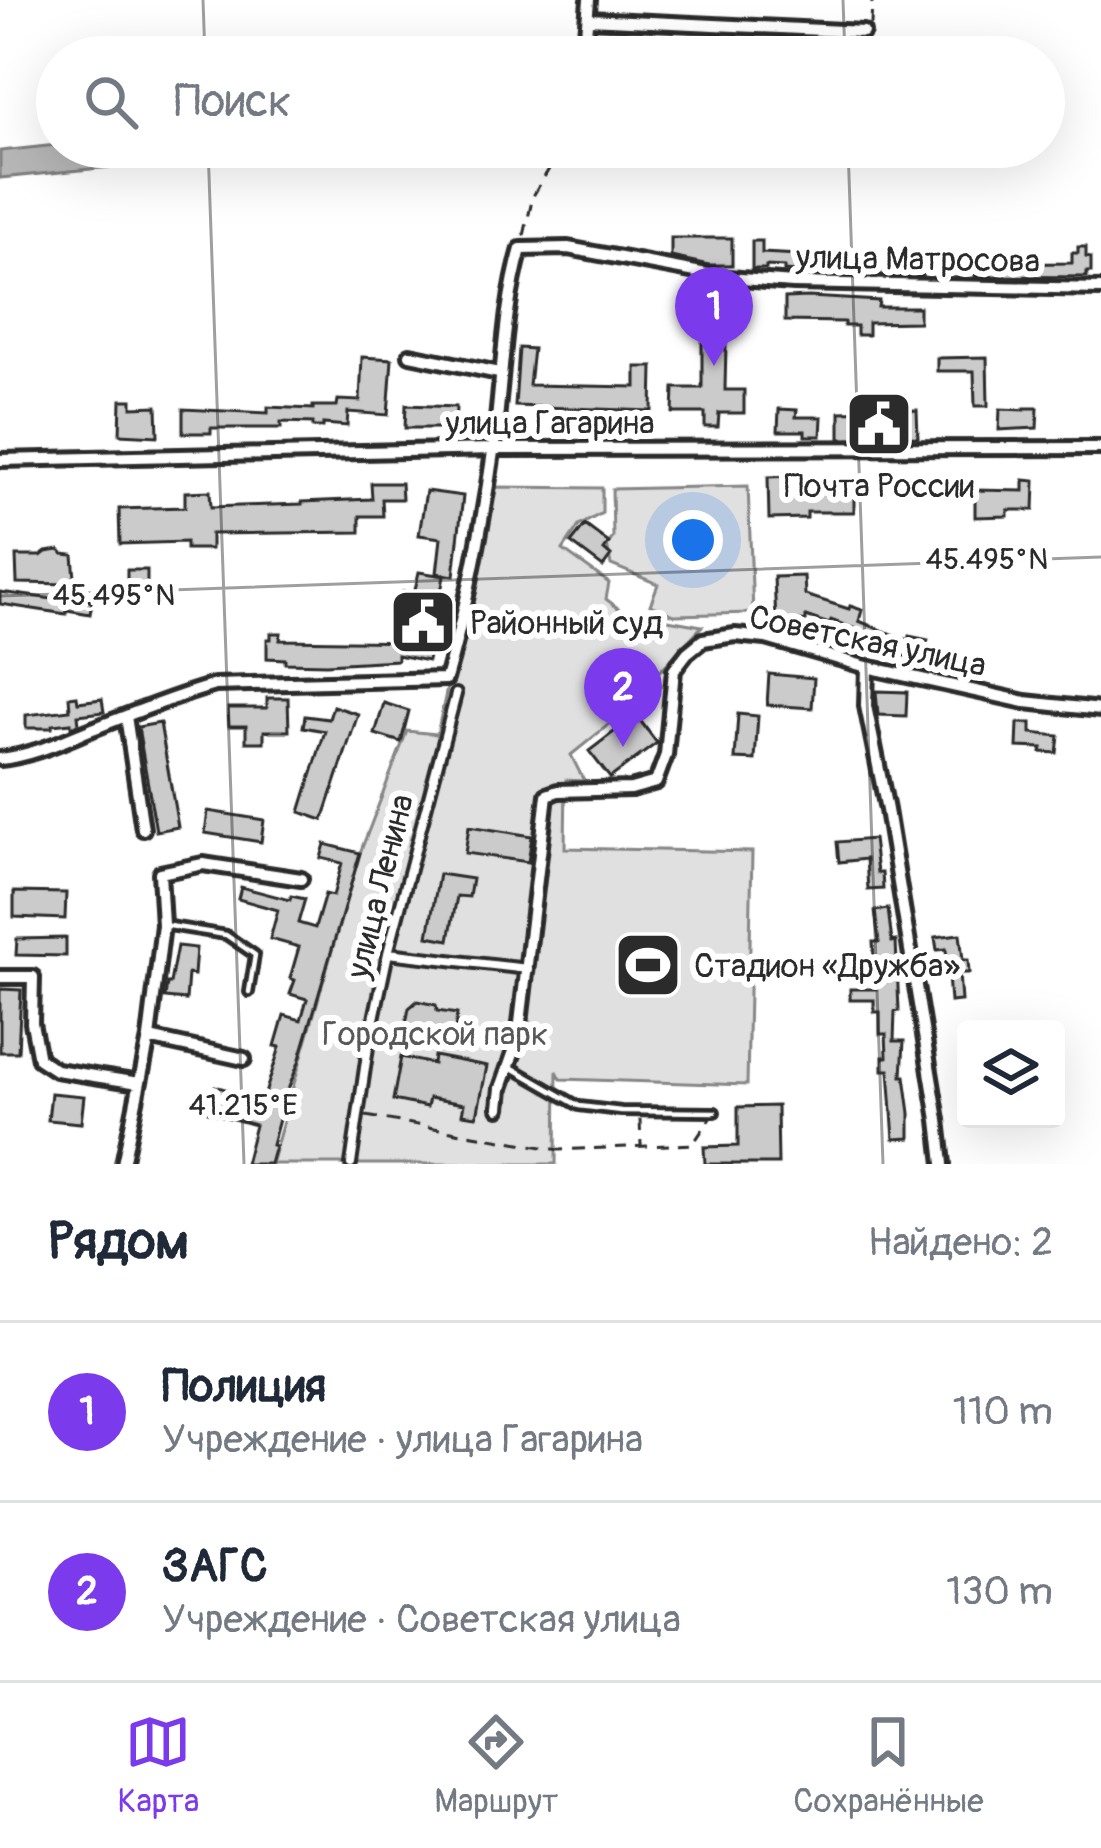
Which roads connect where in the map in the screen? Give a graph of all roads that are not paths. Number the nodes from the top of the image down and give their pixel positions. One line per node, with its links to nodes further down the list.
1 (589, 0): 2 (street)
2 (588, 19): 3 (street); 4 (street)
3 (863, 32)
4 (586, 36)
5 (1101, 289): 7 (street, улица Матросова)
6 (410, 356): 7 (street)
7 (500, 373): 8 (street)
8 (494, 448): 9 (street, улица Гагарина); 10 (street, улица Гагарина); 14 (street)
9 (1101, 448)
10 (0, 460)
11 (867, 667): 13 (street, Советская улица); 20 (street, Советская улица); 31 (street)
12 (456, 694): 19 (street, улица Ленина)
13 (1101, 710)
14 (126, 716): 15 (street); 16 (street)
15 (0, 759)
16 (143, 830)
17 (301, 879): 18 (street)
18 (164, 925): 22 (lane); 23 (street)
19 (388, 953): 20 (street); 30 (street, улица Ленина)
20 (528, 969): 25 (street, Советская улица)
21 (0, 977): 26 (street)
22 (250, 992)
23 (149, 1038): 24 (street); 26 (street)
24 (244, 1059)
25 (509, 1066): 27 (street, Советская улица); 28 (lane)
26 (139, 1083): 29 (street)
27 (499, 1108)
28 (715, 1112)
29 (123, 1164)
30 (351, 1164)
31 (943, 1164)

